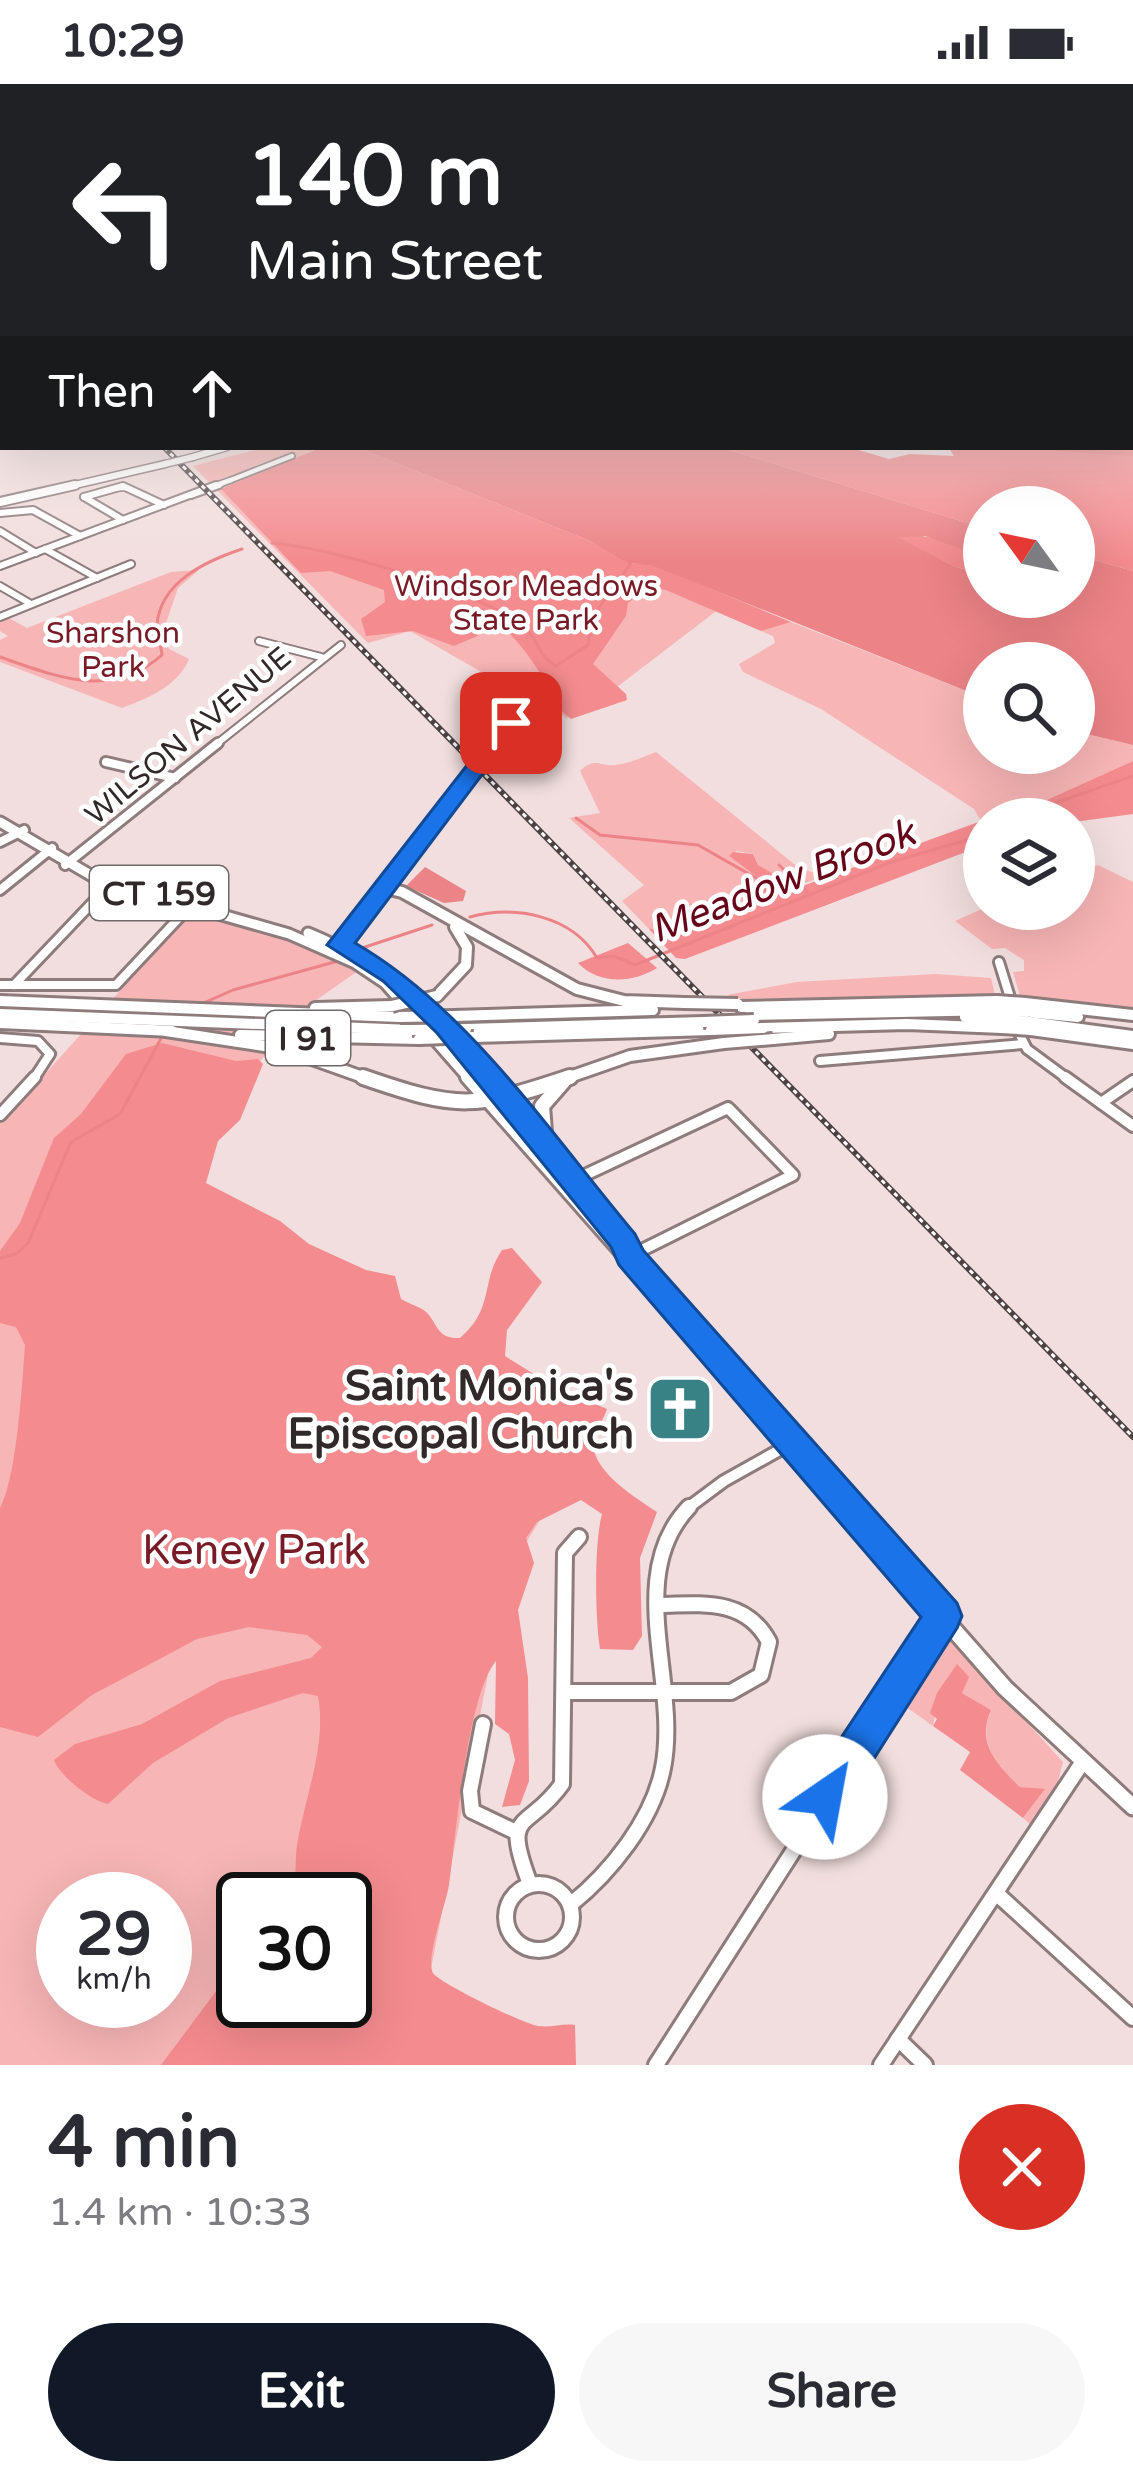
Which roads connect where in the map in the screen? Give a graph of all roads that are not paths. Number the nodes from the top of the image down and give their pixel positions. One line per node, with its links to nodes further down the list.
1 (206, 450): 3 (highway)
2 (213, 450): 3 (highway)
3 (192, 455): 5 (highway, bridge)
4 (292, 456): 7 (street)
5 (164, 463): 6 (highway); 6 (highway)
6 (0, 500)
7 (164, 505): 9 (street); 9 (street)
8 (0, 513): 11 (street)
9 (123, 520): 11 (street)
10 (0, 531): 13 (street)
11 (80, 536): 12 (street)
12 (45, 549): 13 (street); 16 (street)
13 (35, 553): 15 (street)
14 (131, 564): 16 (street)
15 (0, 566)
16 (97, 578): 18 (street)
17 (0, 586): 18 (street)
18 (31, 604): 19 (street)
19 (0, 616)
20 (260, 641): 22 (street)
21 (340, 645): 22 (street, WILSON AVENUE)
22 (321, 657): 25 (street, WILSON AVENUE)
23 (512, 720): 32 (street)
24 (106, 762): 25 (street)
25 (175, 778): 30 (street, WILSON AVENUE)
26 (0, 818): 27 (main road, CT 159)
27 (21, 831): 28 (street); 29 (main road, CT 159)
28 (0, 842)
29 (48, 850): 30 (main road, CT 159); 33 (street)
30 (69, 863): 31 (main road, CT 159)
31 (112, 882): 34 (main road, CT 159); 38 (street)
32 (386, 888): 35 (main road); 41 (highway); 46 (highway, bridge)
33 (0, 890)
34 (191, 905): 35 (main road, CT 159); 38 (street)
35 (345, 952): 54 (main road, CT 159)
36 (999, 962): 50 (street)
37 (0, 985): 38 (street)
38 (14, 986)
39 (0, 1012): 45 (highway); 45 (highway); 45 (highway, I 91)
40 (999, 1015): 42 (highway, I 91, bridge); 42 (highway, I 91, bridge); 43 (highway); 43 (highway, I 91); 43 (highway, I 91)
41 (697, 1016): 43 (highway, I 91, bridge); 43 (highway, I 91, bridge); 47 (highway, I 91); 47 (highway, I 91)
42 (1028, 1017): 44 (highway); 49 (highway, I 91)
43 (753, 1019): 52 (highway, bridge)
44 (1133, 1020)
45 (213, 1022): 46 (highway, I 91); 46 (highway); 46 (highway); 54 (highway)
46 (406, 1023): 47 (highway, I 91, bridge); 47 (highway, I 91, bridge)
47 (464, 1026)
48 (0, 1038): 56 (street)
49 (1133, 1040)
50 (1023, 1044): 51 (street); 55 (street)
51 (820, 1061)
52 (590, 1068): 54 (highway); 58 (highway)
53 (1133, 1081): 55 (street)
54 (501, 1100): 58 (main road, CT 159)
55 (1101, 1102): 57 (street)
56 (0, 1115)
57 (1133, 1126)
58 (539, 1147): 59 (main road, CT 159)
59 (568, 1183): 60 (main road, CT 159); 60 (street)
60 (630, 1256): 61 (main road, CT 159)
61 (792, 1443): 63 (street); 64 (main road)
62 (579, 1538): 65 (street)
63 (658, 1604): 66 (street); 66 (street)
64 (944, 1616): 68 (main road); 76 (street)
65 (565, 1692): 66 (street); 70 (street)
66 (662, 1692): 73 (street)
67 (483, 1724): 70 (street)
68 (1082, 1763): 69 (main road); 72 (street)
69 (1133, 1807)
70 (516, 1832): 71 (street)
71 (530, 1884): 73 (street); 73 (street)
72 (995, 1893): 74 (street); 75 (street)
73 (570, 1905)
74 (1133, 2018)
75 (898, 2039): 77 (street); 78 (street)
76 (656, 2065)
77 (881, 2065)
78 (925, 2065)

